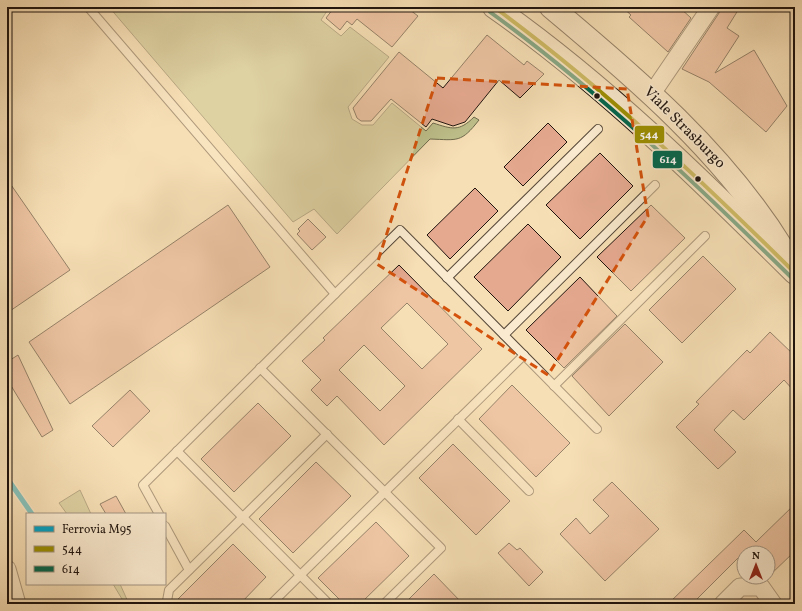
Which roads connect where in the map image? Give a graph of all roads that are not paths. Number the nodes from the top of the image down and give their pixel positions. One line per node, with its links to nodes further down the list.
1 (88, 7): 14 (lane)
2 (494, 7): 8 (street, Viale Strasburgo)
3 (551, 7): 5 (street, Viale Strasburgo)
4 (711, 7): 5 (street)
5 (651, 95): 6 (street, Viale Strasburgo)
6 (685, 128): 8 (street); 11 (street, Viale Strasburgo)
7 (598, 129): 13 (lane)
8 (666, 149): 12 (street, Viale Strasburgo)
9 (655, 186): 15 (lane)
10 (705, 236): 18 (lane)
11 (795, 268)
12 (795, 273)
13 (447, 278): 14 (lane); 15 (lane)
14 (335, 294): 17 (lane)
15 (504, 335): 16 (lane)
16 (524, 355): 18 (lane); 19 (lane)
17 (260, 368): 21 (lane); 22 (lane)
18 (554, 386): 20 (lane)
19 (458, 419): 23 (lane); 24 (lane)
20 (597, 429)
21 (327, 434): 23 (lane); 26 (lane)
22 (177, 451): 25 (lane); 26 (lane)
23 (385, 492): 30 (lane); 35 (lane)
24 (529, 492)
25 (158, 513)
26 (243, 517): 29 (lane); 30 (lane)
27 (166, 528): 29 (lane)
28 (7, 569): 31 (street)
29 (189, 570): 32 (lane)
30 (300, 575): 33 (lane); 34 (lane)
31 (17, 604)
32 (170, 604)
33 (271, 604)
34 (329, 604)
35 (384, 604)
36 (722, 604): 37 (street)
37 (773, 604)

